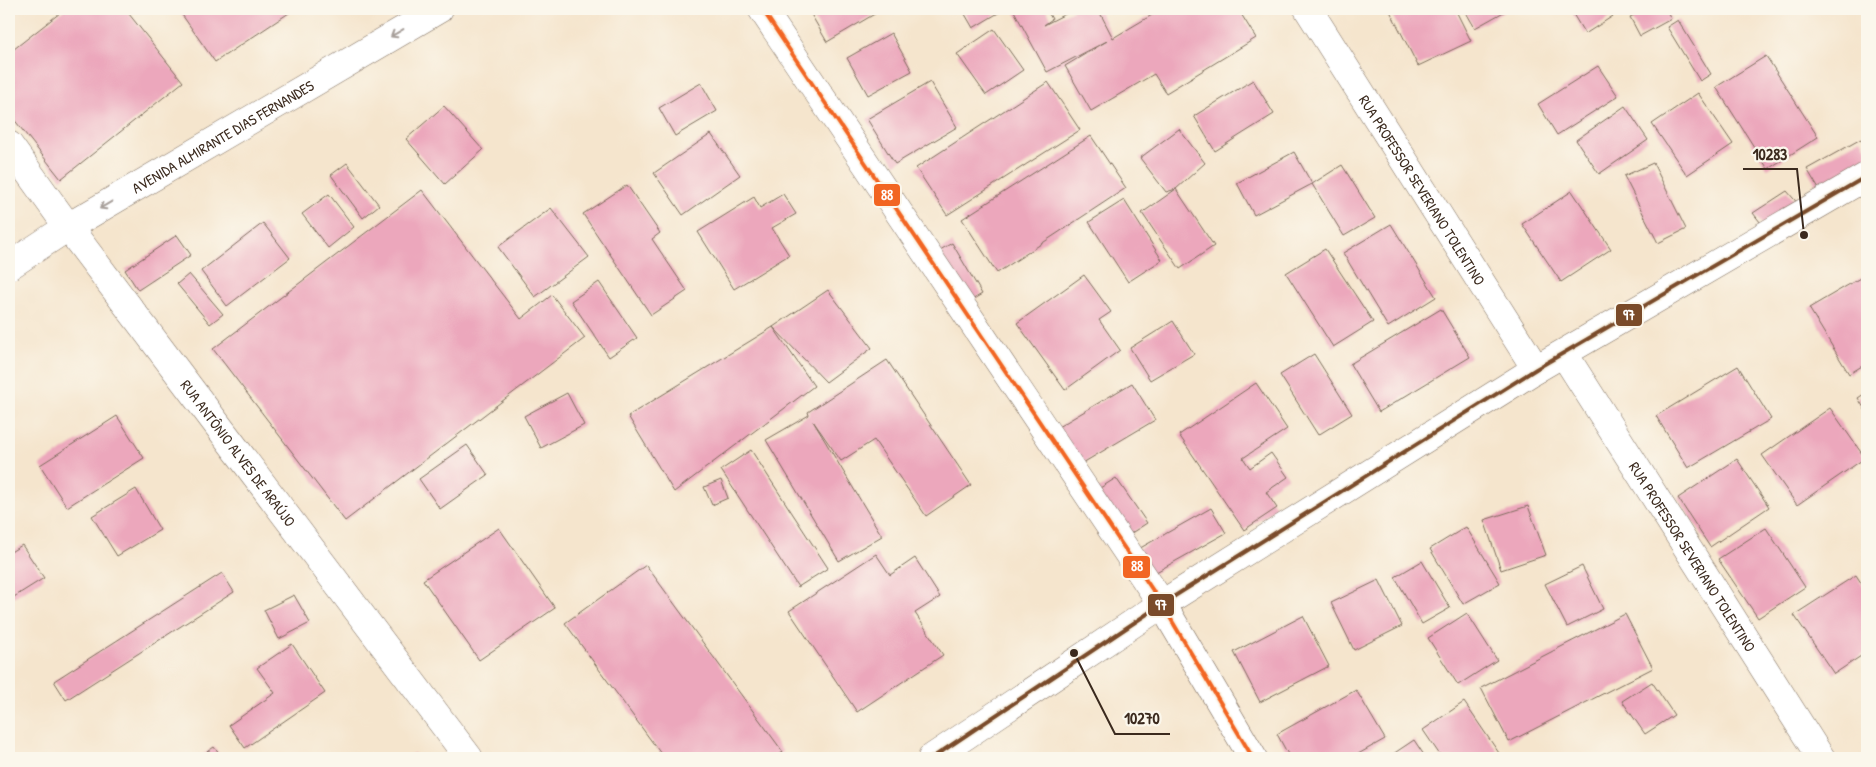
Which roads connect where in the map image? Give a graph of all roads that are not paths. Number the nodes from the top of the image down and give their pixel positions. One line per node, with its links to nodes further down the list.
1 (439, 9): 6 (street, AVENIDA ALMIRANTE DIAS FERNANDES, one-way to 6)
2 (762, 9): 10 (street)
3 (1308, 9): 9 (street, RUA PROFESSOR SEVERIANO TOLENTINO)
4 (9, 146): 6 (street, RUA ANTÔNIO ALVES DE ARAÚJO)
5 (1867, 176): 8 (street)
6 (68, 227): 7 (street, AVENIDA ALMIRANTE DIAS FERNANDES); 11 (street, RUA ANTÔNIO ALVES DE ARAÚJO)
7 (9, 266)
8 (1564, 354): 9 (street); 14 (street, RUA PROFESSOR SEVERIANO TOLENTINO)
9 (1536, 369): 10 (street)
10 (1162, 604): 12 (street); 13 (street)
11 (469, 758)
12 (932, 758)
13 (1254, 758)
14 (1821, 758)

